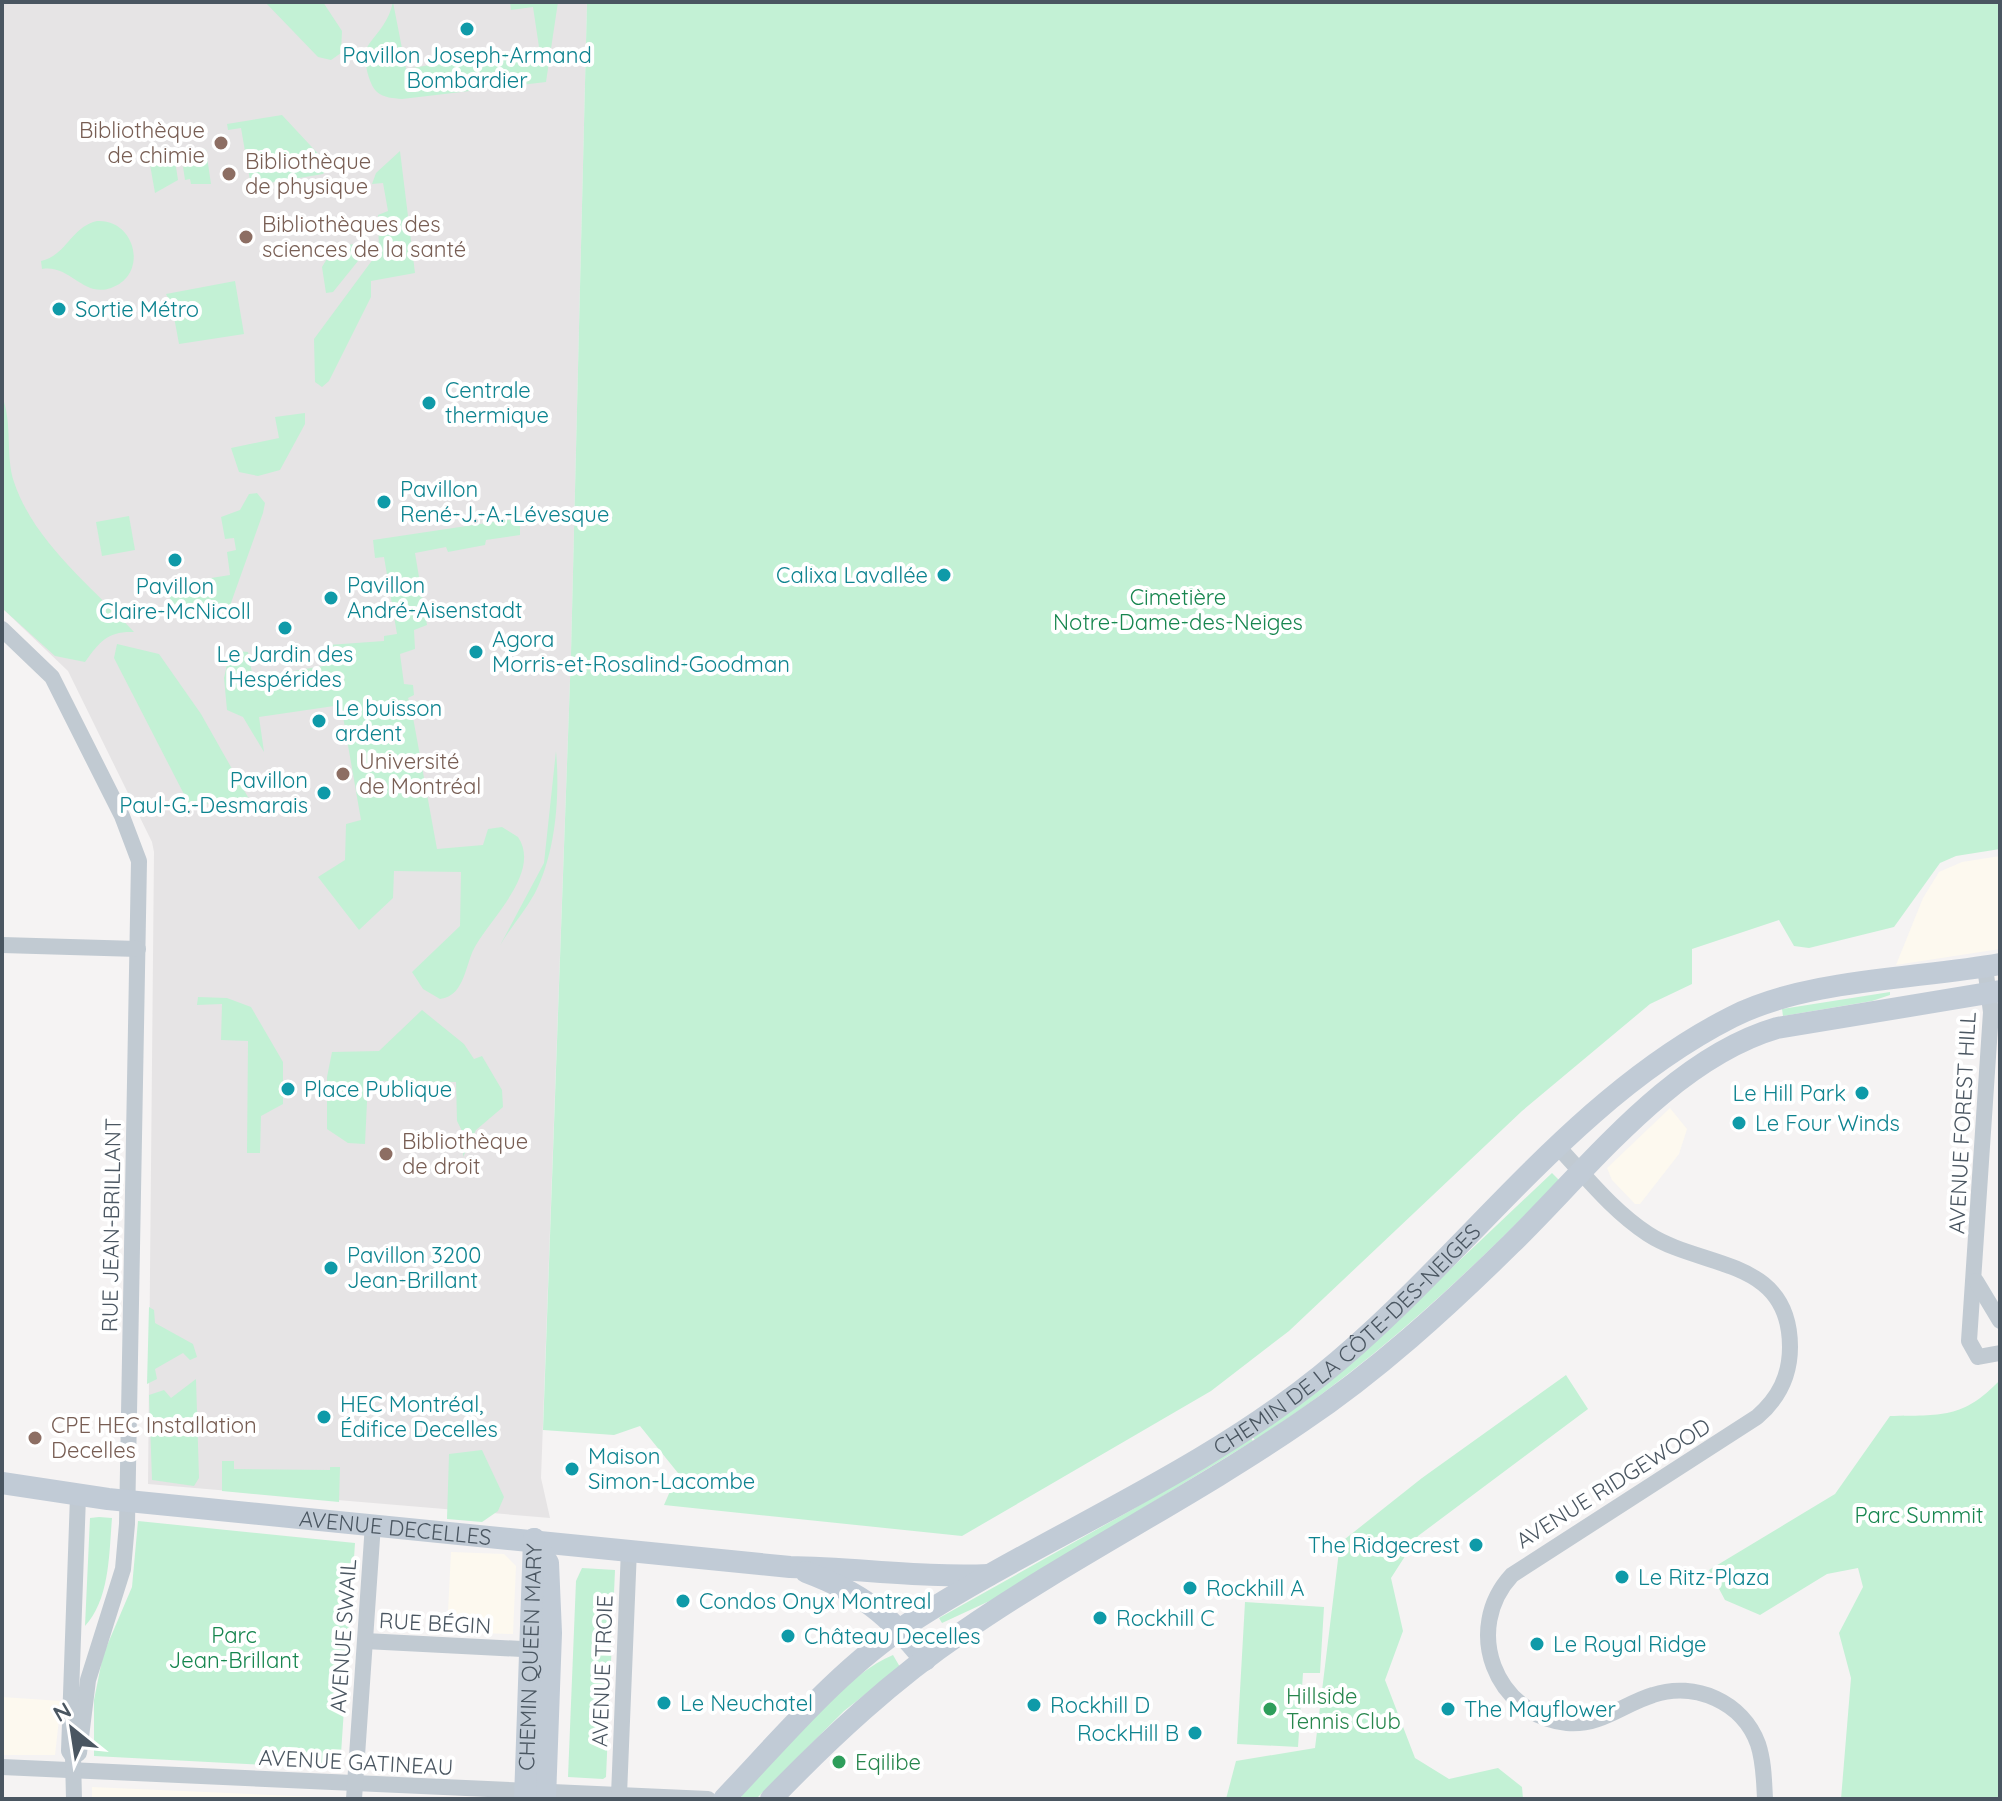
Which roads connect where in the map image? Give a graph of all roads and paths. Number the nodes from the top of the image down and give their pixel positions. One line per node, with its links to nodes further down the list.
1 (5, 637): 3 (street, RUE JEAN-BRILLANT)
2 (2, 945): 3 (street)
3 (138, 949): 13 (street, RUE JEAN-BRILLANT)
4 (1992, 966): 5 (street, AVENUE FOREST HILL); 6 (main road, CHEMIN DE LA CÔTE-DES-NEIGES)
5 (1994, 992): 7 (main road, CHEMIN DE LA CÔTE-DES-NEIGES); 8 (street, AVENUE FOREST HILL)
6 (1559, 1148): 7 (street, AVENUE RIDGEWOOD); 18 (main road, CHEMIN DE LA CÔTE-DES-NEIGES)
7 (1582, 1172): 24 (main road, CHEMIN DE LA CÔTE-DES-NEIGES); 34 (street, AVENUE RIDGEWOOD)
8 (1976, 1281): 9 (street); 10 (street, AVENUE FOREST HILL)
9 (2000, 1321)
10 (2000, 1353)
11 (2, 1483): 12 (main road, AVENUE DECELLES)
12 (78, 1496): 13 (main road, AVENUE DECELLES); 22 (street)
13 (128, 1501): 14 (main road, AVENUE DECELLES); 19 (street, RUE JEAN-BRILLANT)
14 (373, 1524): 15 (main road, AVENUE DECELLES); 21 (street, AVENUE SWAIL)
15 (534, 1539): 16 (main road, AVENUE DECELLES); 23 (main road, CHEMIN QUEEN MARY)
16 (629, 1549): 17 (main road, AVENUE DECELLES); 29 (street, AVENUE TROIE)
17 (790, 1567): 18 (main road, AVENUE DECELLES); 20 (main road, AVENUE DECELLES)
18 (994, 1574): 20 (main road, CHEMIN DE LA CÔTE-DES-NEIGES)
19 (108, 1616): 22 (street); 25 (street, RUE JEAN-BRILLANT)
20 (900, 1629): 24 (main road, AVENUE DECELLES); 32 (main road, CHEMIN DE LA CÔTE-DES-NEIGES)
21 (365, 1641): 23 (street, RUE BÉGIN); 27 (street, AVENUE SWAIL)
22 (73, 1645): 25 (street)
23 (539, 1650): 28 (main road, CHEMIN QUEEN MARY)
24 (925, 1660): 33 (main road, CHEMIN DE LA CÔTE-DES-NEIGES)
25 (73, 1764): 26 (street, AVENUE GATINEAU); 27 (street, AVENUE GATINEAU); 30 (street)
26 (2, 1767)
27 (354, 1791): 28 (street, AVENUE GATINEAU)
28 (535, 1795): 29 (street, AVENUE GATINEAU)
29 (619, 1795): 31 (street, AVENUE GATINEAU)
30 (74, 1799)
31 (708, 1799)
32 (724, 1799)
33 (771, 1799)
34 (1765, 1799)

